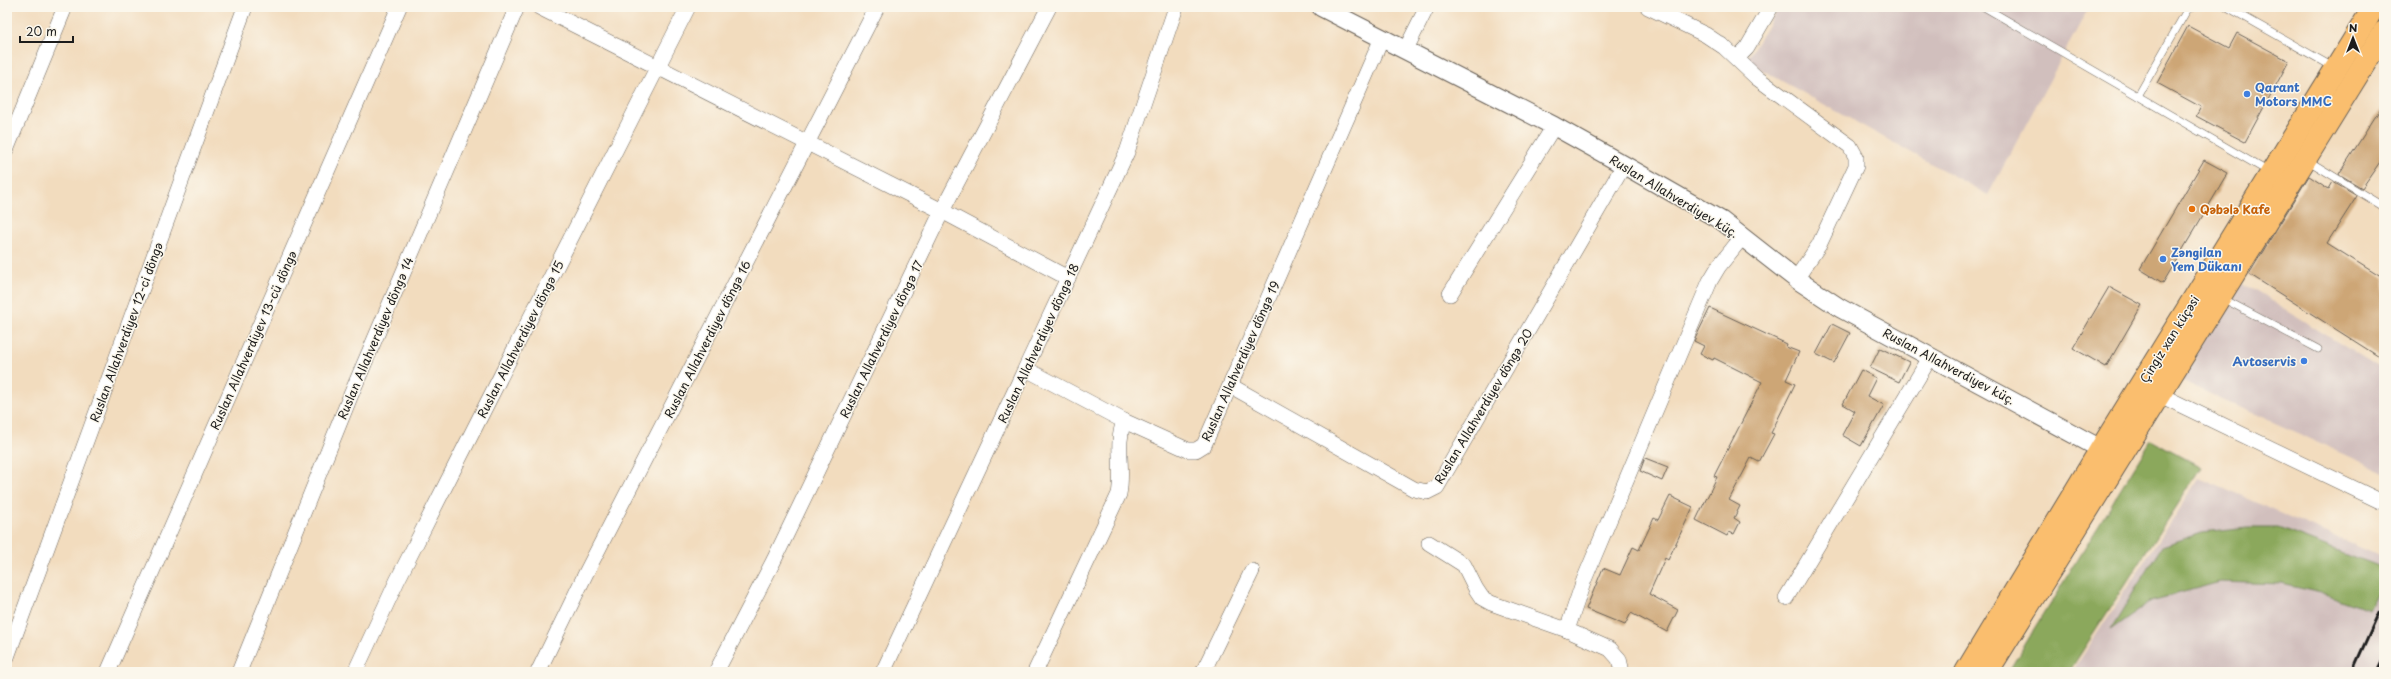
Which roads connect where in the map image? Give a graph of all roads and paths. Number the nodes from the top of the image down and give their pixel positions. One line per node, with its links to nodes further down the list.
1 (66, 7): 27 (street)
2 (245, 7): 50 (street, Ruslan Allahverdiyev 12-ci döngə)
3 (398, 7): 51 (street, Ruslan Allahverdiyev 13-cü döngə)
4 (517, 7): 52 (street, Ruslan Allahverdiyev döngə 14)
5 (539, 7): 22 (street)
6 (688, 7): 22 (street, Ruslan Allahverdiyev döngə 15)
7 (877, 7): 26 (street, Ruslan Allahverdiyev döngə 16)
8 (1049, 7): 32 (street, Ruslan Allahverdiyev döngə 17)
9 (1176, 7): 34 (street, Ruslan Allahverdiyev döngə 18)
10 (1321, 7): 19 (street, Ruslan Allahverdiyev küç.)
11 (1427, 7): 20 (street)
12 (1648, 7): 21 (street)
13 (1771, 7): 21 (street)
14 (1984, 7): 24 (lane)
15 (2193, 7): 24 (lane)
16 (2227, 7): 23 (lane)
17 (2374, 7): 23 (main road, Çingiz xan küçəsi)
18 (2384, 32): 28 (main road, Çingiz xan küçəsi)
19 (1382, 38): 20 (street, Ruslan Allahverdiyev küç.); 41 (street, Ruslan Allahverdiyev döngə 19)
20 (1406, 49): 25 (street, Ruslan Allahverdiyev küç.)
21 (1737, 58): 35 (street)
22 (658, 66): 26 (street); 53 (street, Ruslan Allahverdiyev döngə 15)
23 (2337, 69): 30 (main road, Çingiz xan küçəsi)
24 (2138, 96): 30 (lane)
25 (1554, 126): 29 (street, Ruslan Allahverdiyev küç.); 36 (street)
26 (808, 145): 32 (street); 54 (street, Ruslan Allahverdiyev döngə 16)
27 (7, 148)
28 (2306, 158): 31 (lane); 37 (main road, Çingiz xan küçəsi)
29 (1624, 165): 33 (street, Ruslan Allahverdiyev küç.); 41 (street, Ruslan Allahverdiyev döngə 20)
30 (2272, 174): 44 (main road, Çingiz xan küçəsi)
31 (2384, 207)
32 (942, 211): 34 (street); 55 (street, Ruslan Allahverdiyev döngə 17)
33 (1743, 236): 35 (street, Ruslan Allahverdiyev küç.); 49 (street)
34 (1068, 278): 40 (street, Ruslan Allahverdiyev döngə 18)
35 (1796, 279): 39 (street, Ruslan Allahverdiyev küç.)
36 (1450, 294)
37 (2219, 296): 38 (lane); 42 (main road, Çingiz xan küçəsi)
38 (2318, 349)
39 (1931, 356): 44 (street, Ruslan Allahverdiyev küç.); 48 (street)
40 (1026, 369): 43 (street); 56 (street, Ruslan Allahverdiyev döngə 18)
41 (1231, 386): 43 (street, Ruslan Allahverdiyev döngə 19)
42 (2158, 394): 45 (street); 61 (main road, Çingiz xan küçəsi)
43 (1124, 421): 57 (street)
44 (2101, 449): 60 (main road, Çingiz xan küçəsi)
45 (2384, 502)
46 (1429, 543): 49 (street)
47 (1252, 571): 58 (street)
48 (1786, 598)
49 (1567, 630): 59 (street)
50 (7, 657)
51 (108, 672)
52 (239, 672)
53 (355, 672)
54 (538, 672)
55 (716, 672)
56 (883, 672)
57 (1035, 672)
58 (1203, 672)
59 (1622, 672)
60 (1966, 672)
61 (1987, 672)

